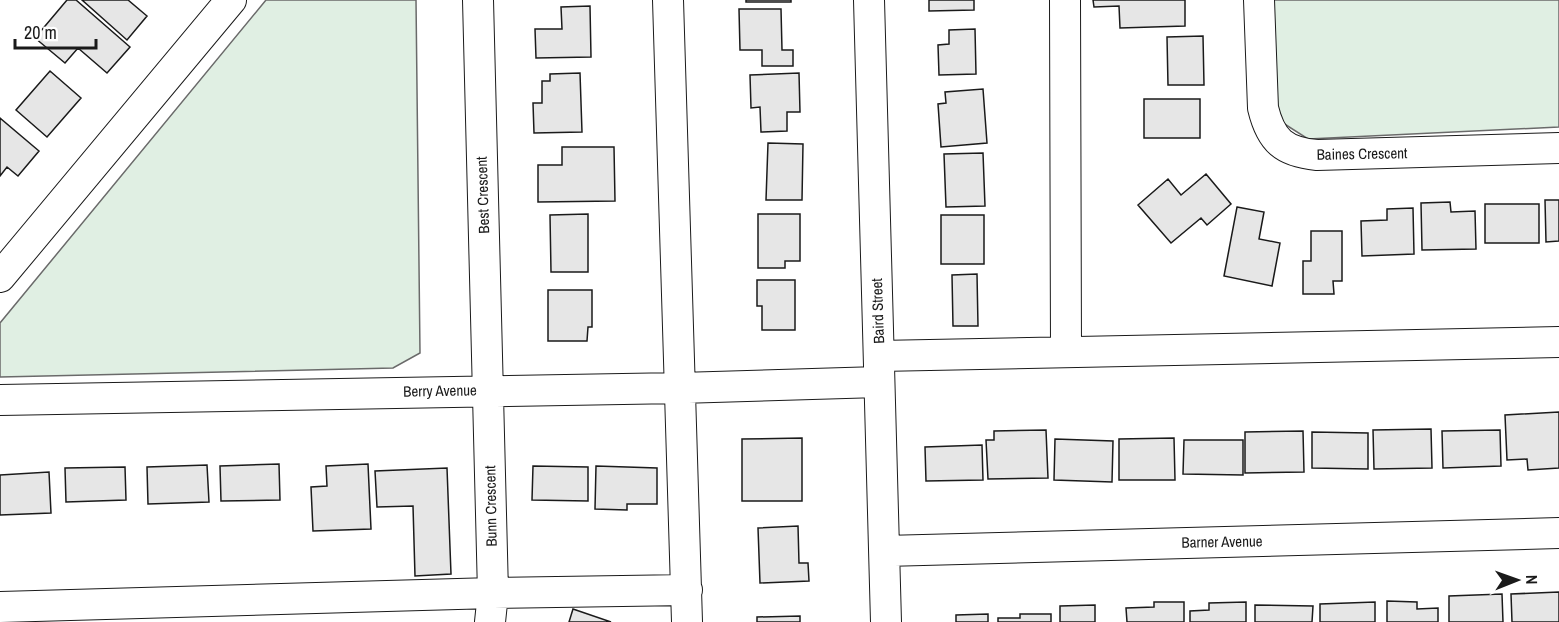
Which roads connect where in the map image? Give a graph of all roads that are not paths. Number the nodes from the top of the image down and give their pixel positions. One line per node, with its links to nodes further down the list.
1 (231, 0): 8 (street)
2 (478, 0): 13 (street, Best Crescent)
3 (668, 0): 12 (street)
4 (869, 0): 11 (street, Baird Street)
5 (1065, 0): 10 (street)
6 (1259, 0): 7 (street, Baines Crescent)
7 (1559, 148)
8 (0, 277)
9 (1559, 342): 10 (street, Berry Avenue)
10 (1066, 352): 11 (street, Berry Avenue)
11 (879, 369): 12 (street, Berry Avenue); 16 (street, Baird Street)
12 (680, 388): 13 (street, Berry Avenue); 17 (street)
13 (488, 390): 14 (street, Berry Avenue); 18 (street, Bunn Crescent)
14 (0, 400)
15 (1559, 533): 16 (street, Barner Avenue)
16 (885, 551): 22 (street, Baird Street)
17 (687, 590): 18 (street); 21 (street)
18 (493, 592): 19 (street); 20 (street, Bunn Crescent)
19 (0, 607)
20 (490, 622)
21 (687, 622)
22 (886, 622)

